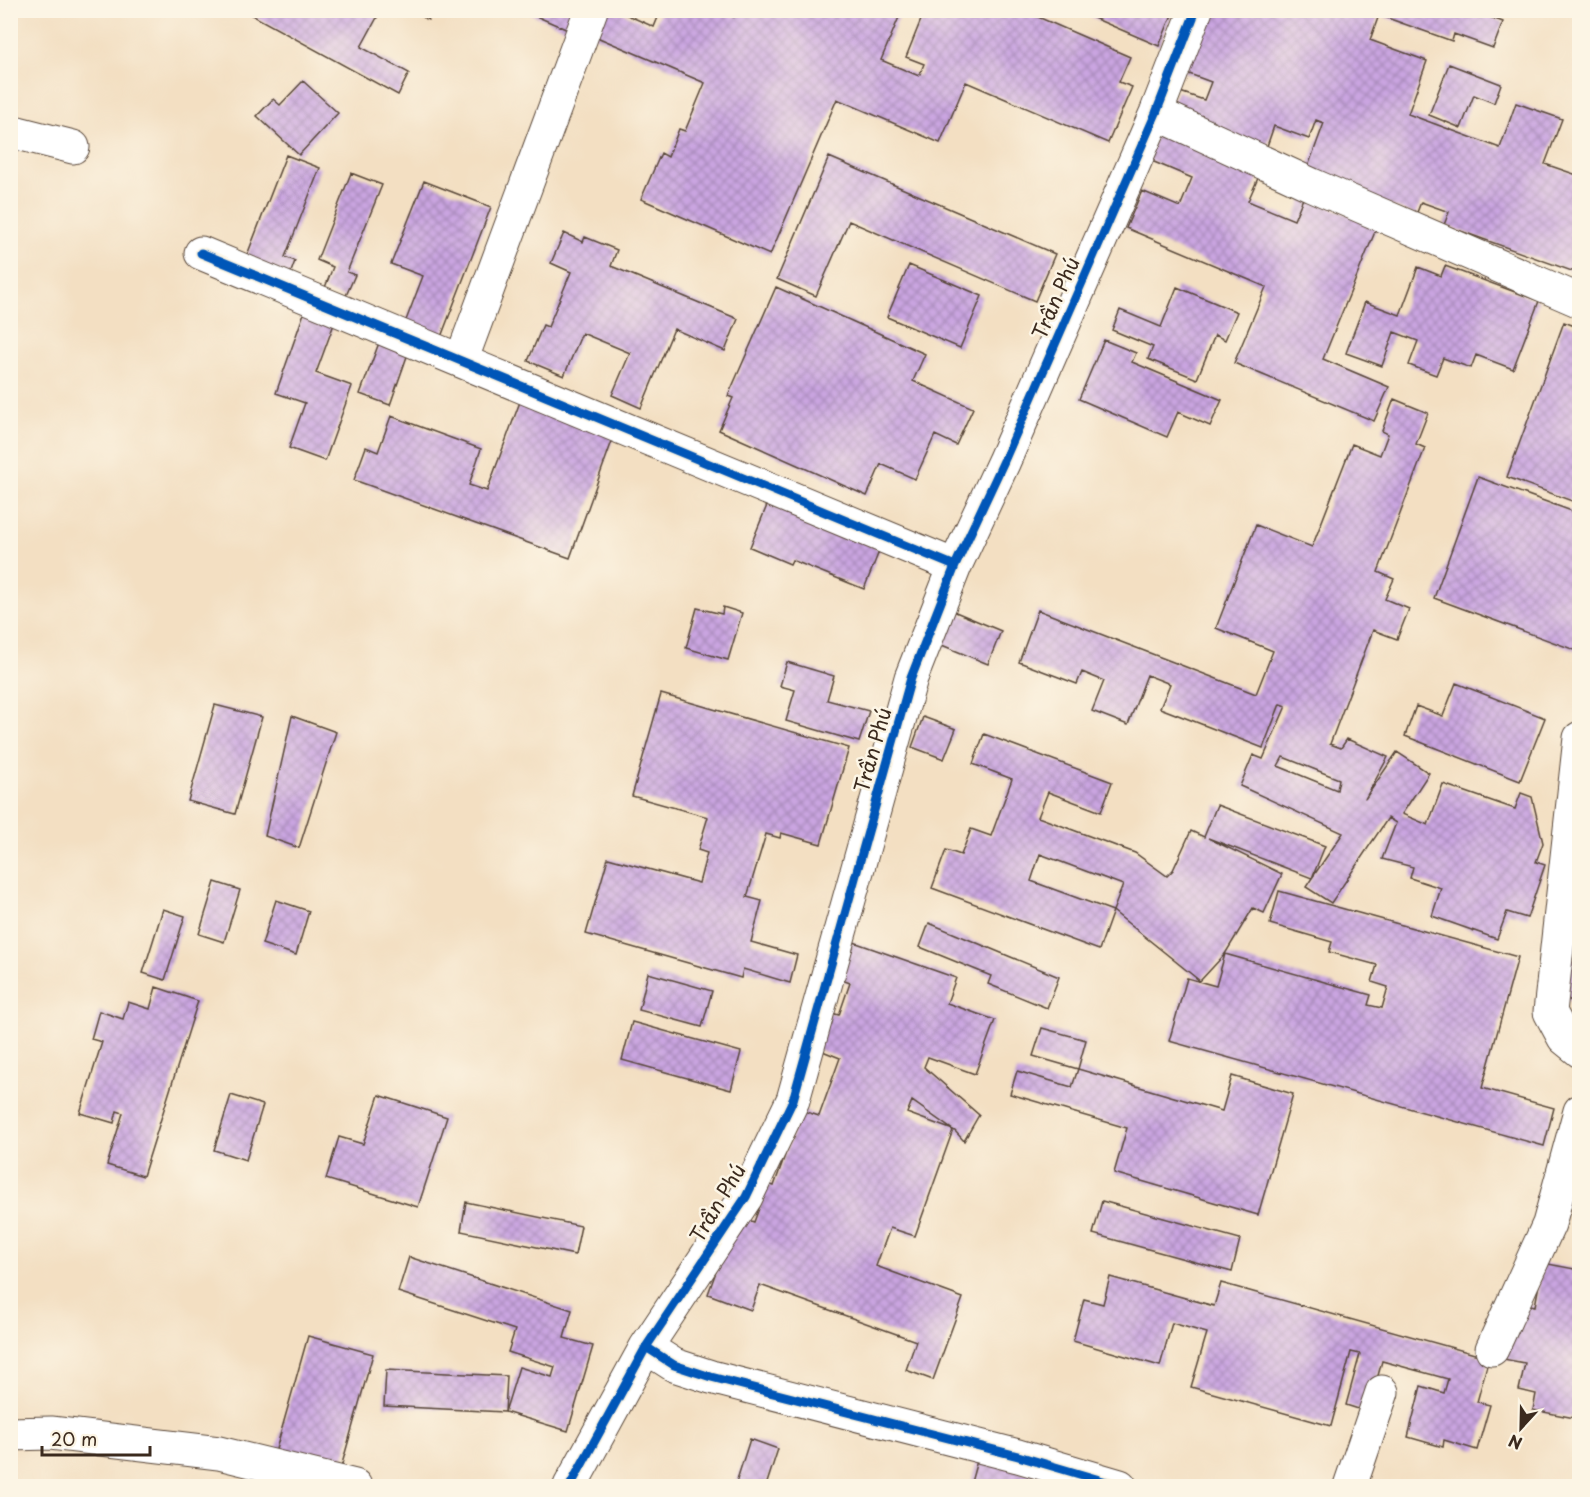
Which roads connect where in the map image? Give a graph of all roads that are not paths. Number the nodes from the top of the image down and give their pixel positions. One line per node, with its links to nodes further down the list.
1 (591, 10): 8 (street)
2 (1196, 10): 3 (street, Trần Phú)
3 (1156, 113): 7 (street); 9 (street, Trần Phú)
4 (10, 131): 5 (street)
5 (73, 147)
6 (201, 253): 8 (street)
7 (1580, 301)
8 (461, 361): 9 (street)
9 (956, 566): 13 (street, Trần Phú)
10 (1580, 738): 11 (street)
11 (1580, 1051)
12 (1580, 1111): 14 (street)
13 (646, 1347): 18 (street, Trần Phú); 19 (street)
14 (1492, 1349)
15 (1382, 1392): 20 (street)
16 (10, 1434): 17 (street)
17 (355, 1486)
18 (570, 1486)
19 (1120, 1486)
20 (1350, 1486)

